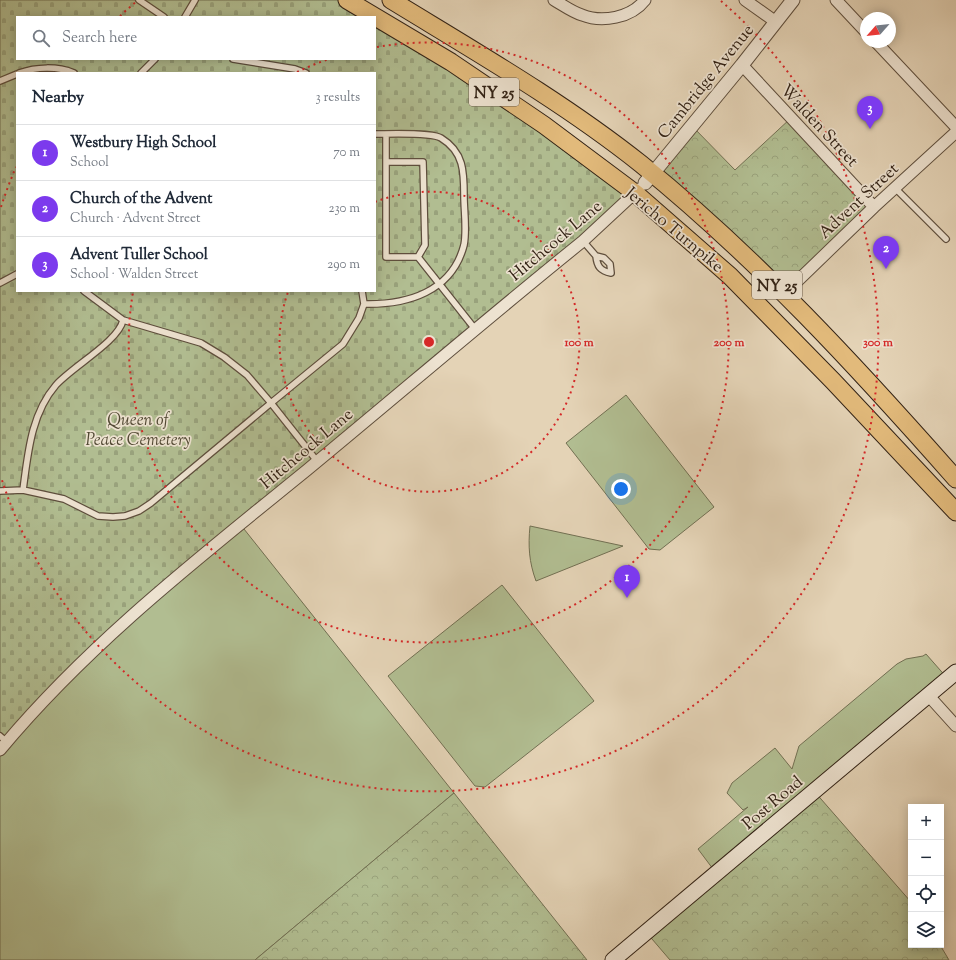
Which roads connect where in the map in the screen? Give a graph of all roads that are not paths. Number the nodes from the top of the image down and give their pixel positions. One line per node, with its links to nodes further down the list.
1 (139, 0): 10 (lane)
2 (195, 0): 11 (lane)
3 (347, 0): 12 (main road, Jericho Turnpike / NY 25)
4 (391, 0): 31 (main road, Jericho Turnpike / NY 25)
5 (554, 0): 6 (street)
6 (645, 0)
7 (745, 0): 14 (street)
8 (793, 0): 14 (street, Cambridge Avenue)
9 (836, 0): 15 (street)
10 (163, 16)
11 (186, 16)
12 (374, 16)
13 (376, 17): 31 (main road, Jericho Turnpike / NY 25)
14 (776, 22): 19 (street, Cambridge Avenue)
15 (860, 26)
16 (882, 48): 26 (street)
17 (153, 60): 22 (lane)
18 (239, 60): 23 (lane)
19 (742, 65): 31 (street, Cambridge Avenue); 33 (street, Walden Street)
20 (21, 72): 21 (lane)
21 (69, 72)
22 (142, 72)
23 (303, 72)
24 (16, 74): 25 (lane)
25 (0, 81)
26 (956, 127)
27 (956, 132): 32 (street, Advent Street)
28 (376, 134): 29 (lane)
29 (386, 134): 30 (lane); 39 (lane)
30 (386, 162): 37 (lane); 37 (lane)
31 (645, 184): 35 (street, Hitchcock Lane); 43 (main road, Jericho Turnpike / NY 25); 48 (main road, Jericho Turnpike / NY 25)
32 (895, 188): 33 (street, Advent Street); 34 (lane)
33 (874, 207): 43 (street, Advent Street)
34 (946, 239)
35 (583, 240): 36 (lane); 46 (street, Hitchcock Lane)
36 (596, 256)
37 (418, 257): 39 (lane)
38 (16, 275): 40 (lane)
39 (440, 283): 44 (lane); 46 (lane)
40 (0, 284)
41 (85, 292): 45 (lane)
42 (362, 292): 44 (lane)
43 (785, 293): 47 (main road, Jericho Turnpike / NY 25)
44 (364, 304): 49 (lane)
45 (124, 320): 49 (lane); 52 (lane)
46 (475, 329): 50 (street, Hitchcock Lane)
47 (851, 364): 48 (main road); 51 (main road, Jericho Turnpike / NY 25)
48 (833, 381): 54 (main road, Jericho Turnpike / NY 25)
49 (271, 403): 50 (lane); 52 (lane)
50 (318, 461): 58 (street, Hitchcock Lane)
51 (956, 479)
52 (23, 490): 53 (lane)
53 (0, 491)
54 (956, 512)
55 (956, 672): 56 (main road, Post Road)
56 (928, 695): 57 (street); 59 (main road, Post Road)
57 (956, 726)
58 (2, 742)
59 (613, 960)

